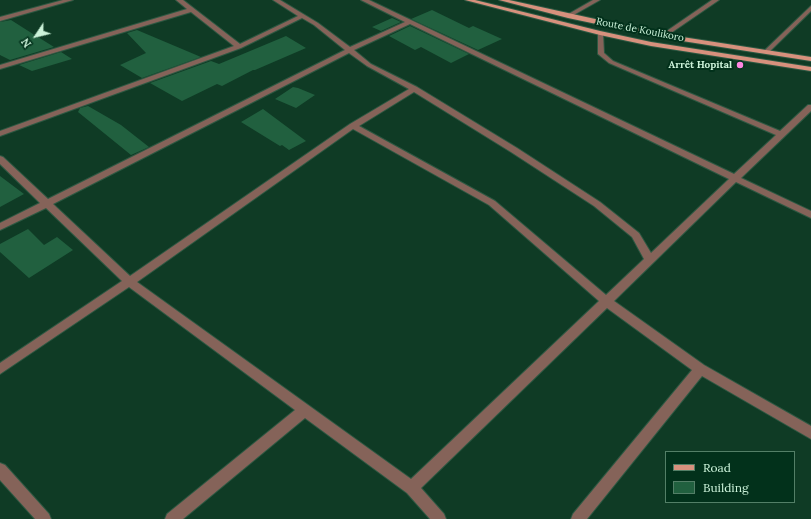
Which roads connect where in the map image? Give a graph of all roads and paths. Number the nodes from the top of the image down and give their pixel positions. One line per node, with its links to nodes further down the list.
1 (70, 0): 13 (street)
2 (179, 0): 10 (street)
3 (276, 0): 11 (street)
4 (364, 0): 14 (street)
5 (468, 0): 15 (main road, Route de Koulikoro)
6 (502, 0): 12 (main road, Route de Koulikoro)
7 (597, 0): 12 (street)
8 (716, 0): 16 (street)
9 (811, 8): 19 (street)
10 (191, 10): 17 (street); 21 (street)
11 (302, 16): 17 (street); 18 (street)
12 (568, 16): 16 (main road, Route de Koulikoro)
13 (0, 19)
14 (410, 22): 18 (street); 29 (street)
15 (600, 33): 22 (main road, Route de Koulikoro); 27 (street)
16 (663, 36): 19 (main road, Route de Koulikoro)
17 (238, 47): 26 (street)
18 (350, 50): 23 (street); 30 (street)
19 (766, 52): 20 (main road, Route de Koulikoro)
20 (811, 59)
21 (0, 67)
22 (811, 69)
23 (414, 90): 25 (street); 33 (street)
24 (811, 107): 27 (street)
25 (353, 126): 34 (street); 35 (street)
26 (0, 134)
27 (781, 134): 29 (street)
28 (0, 159): 30 (street)
29 (735, 177): 31 (street); 33 (street)
30 (46, 203): 32 (street); 34 (street)
31 (811, 215)
32 (0, 227)
33 (650, 260): 35 (street)
34 (129, 282): 36 (street); 38 (street)
35 (606, 302): 37 (street); 41 (street)
36 (0, 369)
37 (700, 369): 39 (street); 45 (street)
38 (305, 410): 41 (street); 43 (street)
39 (811, 433)
40 (0, 470): 42 (street)
41 (412, 488): 44 (street)
42 (44, 519)
43 (172, 519)
44 (439, 519)
45 (578, 519)

